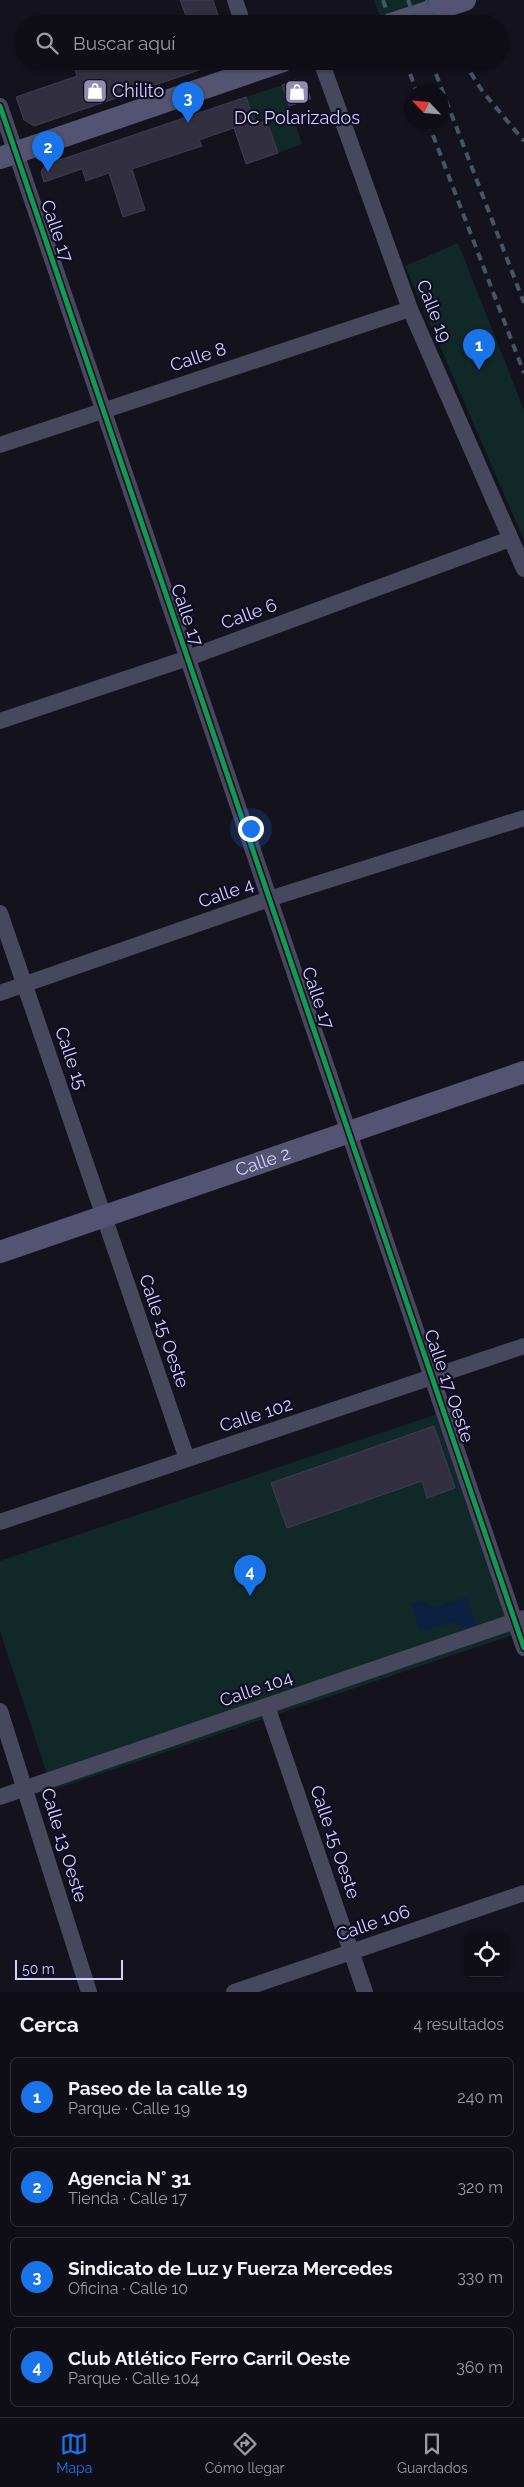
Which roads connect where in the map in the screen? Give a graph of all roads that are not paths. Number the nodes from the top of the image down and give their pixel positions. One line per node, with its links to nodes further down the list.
1 (235, 0): 3 (street)
2 (465, 0): 4 (street)
3 (240, 15)
4 (419, 15)
5 (243, 70): 8 (street)
6 (325, 70): 9 (street, Calle 19)
7 (0, 106): 8 (street, Calle 17)
8 (8, 156): 10 (street, Calle 17)
9 (410, 308): 10 (street, Calle 8); 12 (street, Calle 19)
10 (103, 410): 11 (street, Calle 8); 14 (street, Calle 17)
11 (0, 445)
12 (510, 539): 13 (street, Calle 19); 14 (street, Calle 6)
13 (524, 569)
14 (188, 658): 15 (street, Calle 6); 17 (street, Calle 17)
15 (0, 721)
16 (524, 818): 17 (street, Calle 4)
17 (269, 899): 19 (street, Calle 4); 22 (street, Calle 17)
18 (0, 913): 19 (street, Calle 15)
19 (25, 985): 20 (street, Calle 4); 23 (street, Calle 15)
20 (0, 993)
21 (524, 1072): 22 (street, Calle 2)
22 (349, 1132): 23 (street, Calle 2); 26 (street, Calle 17 Oeste)
23 (104, 1216): 24 (street, Calle 2); 27 (street, Calle 15 Oeste)
24 (0, 1252)
25 (524, 1346): 26 (street, Calle 102)
26 (432, 1377): 27 (street, Calle 102); 29 (street, Calle 17 Oeste)
27 (187, 1459): 28 (street, Calle 102)
28 (0, 1522)
29 (520, 1620): 30 (street, Calle 17 Oeste); 31 (street, Calle 104)
30 (524, 1648)
31 (268, 1706): 33 (street, Calle 104); 36 (street, Calle 15 Oeste)
32 (0, 1711): 33 (street, Calle 13 Oeste)
33 (26, 1789): 34 (street, Calle 104); 37 (street, Calle 13 Oeste)
34 (0, 1797)
35 (524, 1893): 36 (street, Calle 106)
36 (351, 1952): 38 (street, Calle 106); 39 (street, Calle 15 Oeste)
37 (89, 1992)
38 (234, 1992)
39 (365, 1992)

